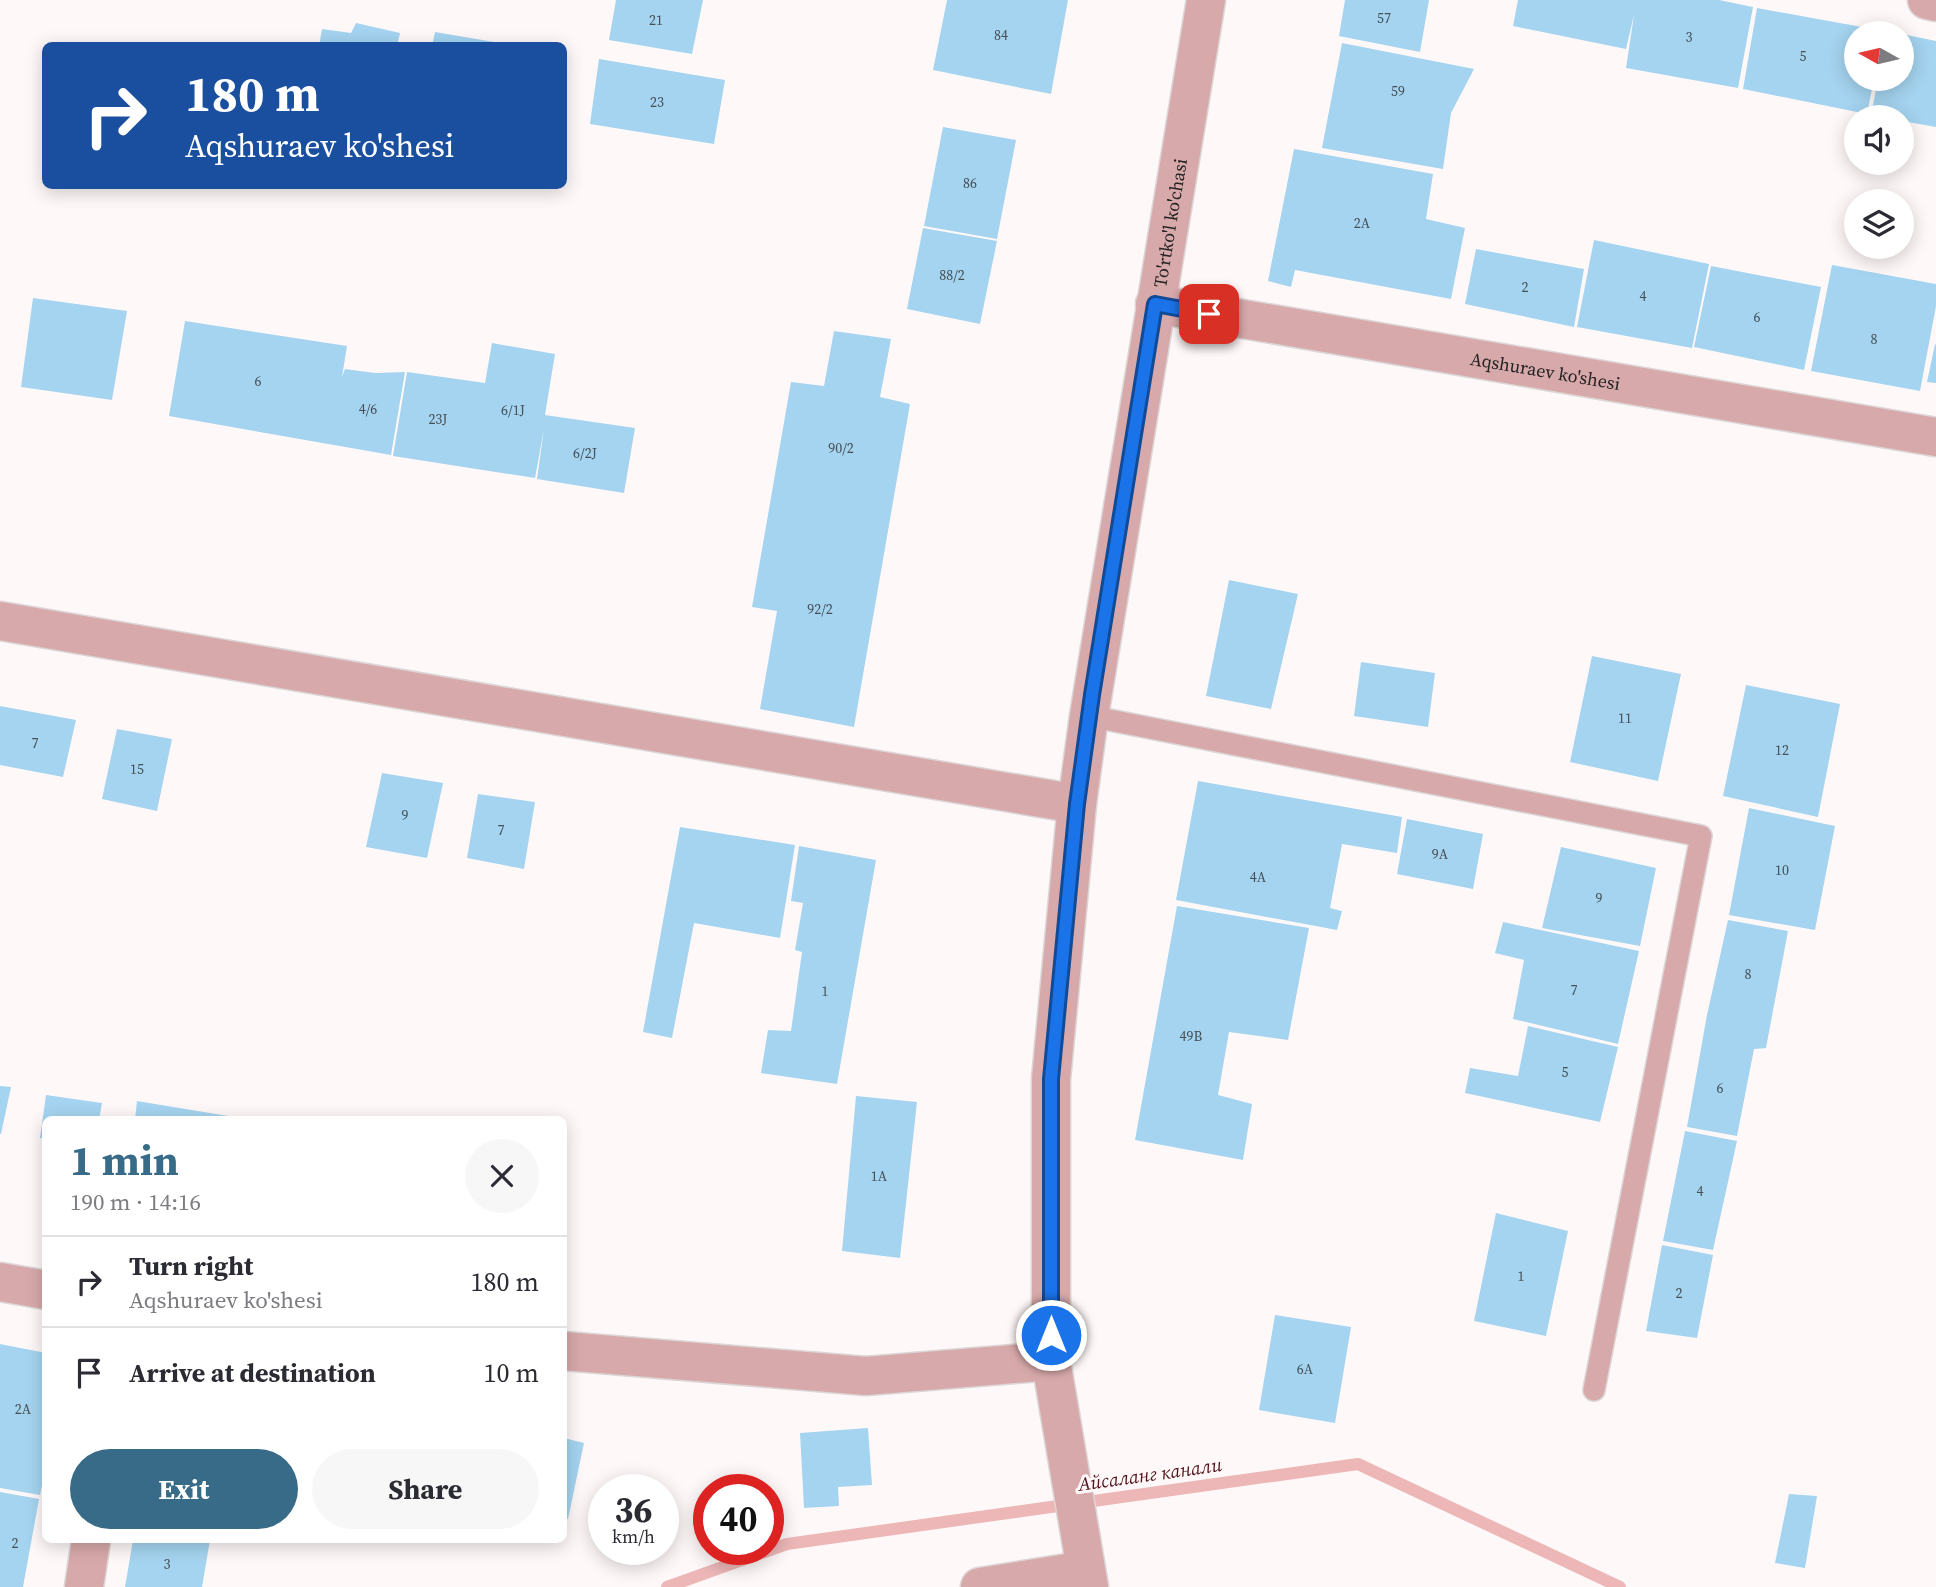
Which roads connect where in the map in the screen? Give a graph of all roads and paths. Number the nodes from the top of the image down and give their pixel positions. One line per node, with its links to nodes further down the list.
1 (1206, 0): 4 (street, To'rtko'l ko'chasi)
2 (1927, 0): 3 (street)
3 (1936, 2)
4 (1155, 304): 5 (street, Aqshuraev ko'shesi); 7 (street, To'rtko'l ko'chasi)
5 (1936, 437)
6 (0, 621): 8 (street)
7 (1089, 716): 8 (street, To'rtko'l ko'chasi); 13 (lane)
8 (1077, 804): 12 (street, To'rtko'l ko'chasi)
9 (0, 1282): 10 (street)
10 (42, 1289)
11 (567, 1351): 12 (street)
12 (1051, 1361): 15 (street, To'rtko'l ko'chasi)
13 (1594, 1390)
14 (91, 1543): 16 (street)
15 (1087, 1579): 17 (street)
16 (84, 1587)
17 (980, 1587)

